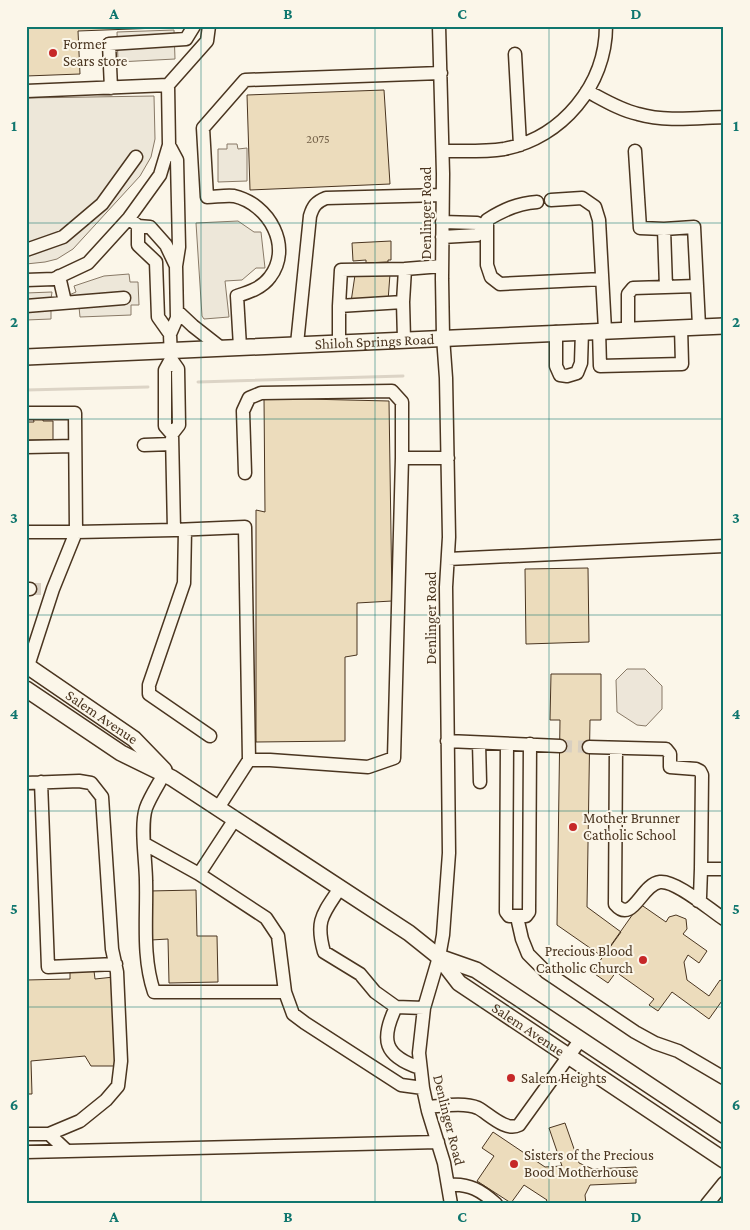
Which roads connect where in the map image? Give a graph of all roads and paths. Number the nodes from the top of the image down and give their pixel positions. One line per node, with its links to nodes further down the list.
1 (194, 26): 8 (street)
2 (209, 26): 7 (street)
3 (439, 26): 6 (street, Denlinger Road)
4 (606, 26): 10 (street)
5 (515, 54): 12 (street)
6 (440, 73): 14 (street, Denlinger Road); 51 (street)
7 (168, 85): 8 (street); 13 (street)
8 (111, 88): 9 (street)
9 (26, 91)
10 (588, 92): 11 (street); 12 (street)
11 (724, 117)
12 (520, 144): 14 (street)
13 (169, 145): 20 (street); 26 (street)
14 (443, 152): 17 (street, Denlinger Road)
15 (635, 152): 23 (street)
16 (136, 157): 25 (street)
17 (442, 195): 21 (street, Denlinger Road); 50 (street)
18 (551, 200): 30 (street)
19 (537, 202): 22 (street)
20 (133, 222): 26 (street); 29 (street); 52 (street)
21 (442, 222): 22 (street); 24 (street, Denlinger Road)
22 (486, 228): 24 (street); 30 (street)
23 (664, 229): 32 (street); 33 (street)
24 (442, 237): 27 (street, Denlinger Road)
25 (26, 250)
26 (176, 266): 39 (street)
27 (442, 266): 28 (street); 47 (street, Denlinger Road)
28 (405, 269): 36 (street); 38 (street)
29 (60, 276): 31 (street); 35 (street)
30 (602, 279): 44 (street)
31 (26, 280)
32 (697, 286): 33 (street); 40 (street)
33 (666, 287): 43 (street)
34 (124, 298): 35 (street)
35 (65, 302): 37 (street)
36 (403, 302): 38 (street); 48 (street)
37 (26, 306)
38 (339, 306): 49 (street)
39 (177, 311): 52 (street); 53 (street)
40 (699, 326): 41 (main road, Shiloh Springs Road); 42 (main road, Shiloh Springs Road)
41 (724, 326)
42 (681, 327): 43 (main road, Shiloh Springs Road); 44 (street)
43 (628, 329): 44 (main road, Shiloh Springs Road)
44 (602, 330): 45 (main road, Shiloh Springs Road)
45 (582, 331): 46 (main road, Shiloh Springs Road); 46 (street)
46 (556, 332): 47 (main road, Shiloh Springs Road)
47 (443, 337): 48 (main road, Shiloh Springs Road); 61 (street, Denlinger Road)
48 (404, 339): 49 (main road, Shiloh Springs Road)
49 (339, 342): 50 (main road, Shiloh Springs Road)
50 (297, 344): 51 (main road, Shiloh Springs Road)
51 (240, 346): 53 (main road, Shiloh Springs Road)
52 (171, 348): 53 (main road, Shiloh Springs Road); 54 (main road, Shiloh Springs Road); 56 (street)
53 (221, 348)
54 (26, 357)
55 (26, 413): 58 (street)
56 (172, 439): 57 (street); 63 (street)
57 (144, 445)
58 (75, 446): 59 (street); 65 (street)
59 (26, 447)
60 (402, 458): 61 (street); 62 (street); 81 (street)
61 (448, 458): 67 (street, Denlinger Road)
62 (244, 473)
63 (179, 530): 65 (street); 73 (street); 81 (street)
64 (26, 532): 65 (street)
65 (76, 532): 68 (street)
66 (724, 546): 67 (street)
67 (448, 559): 74 (street, Denlinger Road)
68 (38, 589): 69 (street)
69 (27, 665): 72 (main road, Salem Avenue)
70 (26, 684): 72 (main road)
71 (26, 689): 82 (main road, Salem Avenue)
72 (127, 734): 82 (main road, Salem Avenue)
73 (210, 736)
74 (447, 742): 75 (street); 96 (street, Denlinger Road)
75 (479, 743): 76 (street); 84 (street)
76 (507, 744): 77 (street); 94 (street)
77 (530, 744): 78 (street); 94 (street)
78 (560, 746)
79 (589, 747): 80 (street)
80 (616, 748): 89 (street); 93 (street)
81 (249, 760): 86 (street)
82 (168, 776): 86 (main road, Salem Avenue); 88 (street)
83 (41, 782): 85 (street); 97 (street); 97 (street)
84 (480, 782)
85 (26, 783)
86 (218, 808): 87 (main road, Salem Avenue)
87 (235, 819): 91 (street); 92 (main road, Salem Avenue)
88 (145, 844): 91 (street); 98 (street)
89 (701, 869): 90 (street); 93 (street)
90 (724, 869)
91 (199, 874): 98 (street)
92 (340, 888): 96 (main road, Salem Avenue); 99 (street)
93 (698, 901): 95 (street)
94 (517, 917): 104 (street)
95 (724, 919)
96 (439, 957): 100 (street, Denlinger Road); 101 (main road, Salem Avenue); 102 (main road, Salem Avenue)
97 (116, 964): 108 (street)
98 (285, 992): 105 (street)
99 (396, 1007): 100 (street); 103 (street)
100 (424, 1008): 103 (street, Denlinger Road)
101 (581, 1039): 102 (street); 109 (main road, Salem Avenue)
102 (568, 1056): 106 (street); 113 (main road, Salem Avenue)
103 (420, 1068): 105 (street, Denlinger Road)
104 (724, 1078)
105 (423, 1088): 106 (street, Denlinger Road)
106 (427, 1107): 110 (street, Denlinger Road)
107 (26, 1134): 108 (street)
108 (49, 1134): 111 (street)
109 (724, 1135)
110 (438, 1142): 111 (street); 115 (street, Denlinger Road)
111 (67, 1151): 112 (street)
112 (26, 1152)
113 (724, 1160)
114 (724, 1183): 118 (street)
115 (448, 1185): 116 (street, Denlinger Road); 117 (street)
116 (451, 1204)
117 (496, 1204)
118 (707, 1204)

